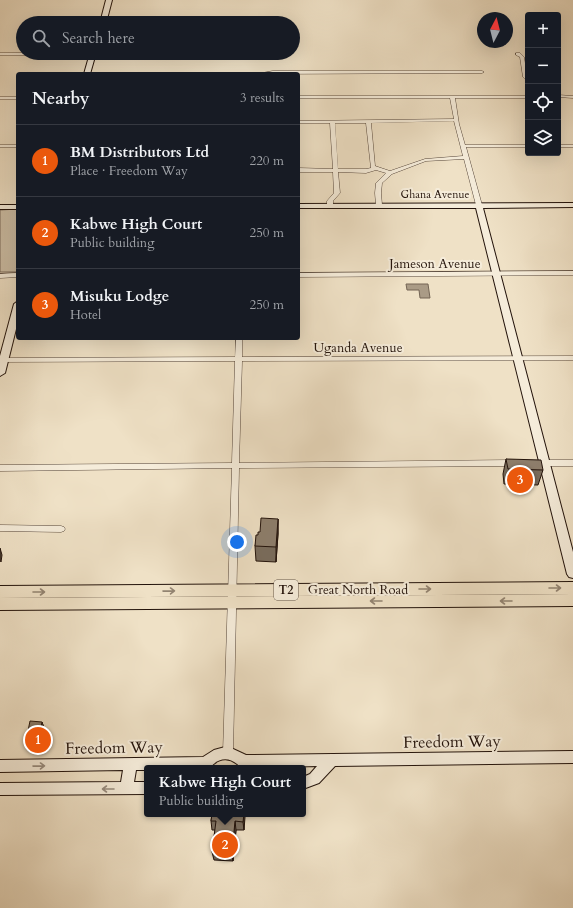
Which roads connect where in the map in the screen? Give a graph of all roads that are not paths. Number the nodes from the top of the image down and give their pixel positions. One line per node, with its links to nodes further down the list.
1 (109, 0): 2 (main road)
2 (105, 16)
3 (0, 54): 4 (street)
4 (16, 54)
5 (518, 54): 12 (street)
6 (91, 60): 7 (main road)
7 (88, 72)
8 (273, 72): 9 (street)
9 (300, 72)
10 (300, 72): 11 (street)
11 (482, 72)
12 (525, 77)
13 (561, 96): 16 (street)
14 (452, 97): 15 (street); 19 (street); 20 (street)
15 (525, 97)
16 (573, 97)
17 (0, 98): 18 (street)
18 (16, 98)
19 (300, 98)
20 (456, 120): 22 (street); 26 (street)
21 (332, 121): 22 (street); 23 (street); 33 (street)
22 (368, 121): 31 (street)
23 (300, 122)
24 (0, 146): 25 (street)
25 (16, 146)
26 (463, 146): 27 (street); 30 (street)
27 (525, 146)
28 (561, 146): 29 (street)
29 (573, 146)
30 (466, 157): 34 (street); 37 (street)
31 (376, 168): 33 (street); 34 (street)
32 (300, 170): 33 (street)
33 (335, 171): 39 (street)
34 (390, 173): 36 (street)
35 (573, 204): 37 (main road, Ghana Avenue)
36 (379, 205): 37 (main road, Ghana Avenue); 39 (main road, Ghana Avenue)
37 (479, 205): 44 (main road)
38 (300, 206): 39 (main road, Ghana Avenue)
39 (330, 206)
40 (0, 207): 41 (main road)
41 (16, 207)
42 (573, 273): 44 (street, Jameson Avenue)
43 (300, 274): 44 (street, Jameson Avenue)
44 (497, 274): 49 (main road)
45 (0, 276): 46 (street)
46 (16, 276)
47 (16, 311): 52 (main road)
48 (239, 340): 51 (street)
49 (518, 358): 50 (street, Uganda Avenue); 51 (street, Uganda Avenue); 57 (main road)
50 (573, 358)
51 (239, 359): 52 (street, Uganda Avenue); 58 (street)
52 (2, 360): 53 (main road)
53 (0, 373)
54 (573, 462): 57 (street)
55 (521, 463): 58 (street)
56 (529, 463): 57 (street)
57 (545, 463): 62 (main road)
58 (236, 466): 59 (street); 65 (street)
59 (0, 468)
60 (0, 528): 61 (street)
61 (61, 529)
62 (573, 574)
63 (573, 588): 65 (highway, Great North Road / T2, one-way to 63)
64 (0, 592): 66 (highway, Great North Road / T2, one-way to 66)
65 (232, 596): 66 (highway, Great North Road / T2); 67 (highway, Great North Road / T2, one-way to 65); 69 (street)
66 (88, 598): 68 (highway, Great North Road / T2)
67 (573, 600)
68 (0, 604)
69 (228, 753): 73 (main road); 74 (main road)
70 (573, 757): 71 (main road, Freedom Way)
71 (332, 760): 74 (main road, Freedom Way); 76 (main road)
72 (130, 764): 73 (main road, Freedom Way); 75 (main road, Freedom Way, one-way to 72); 77 (main road)
73 (204, 765)
74 (246, 765)
75 (0, 766)
76 (306, 782)
77 (127, 788): 78 (main road); 79 (main road, one-way to 79)
78 (144, 788)
79 (0, 789)

